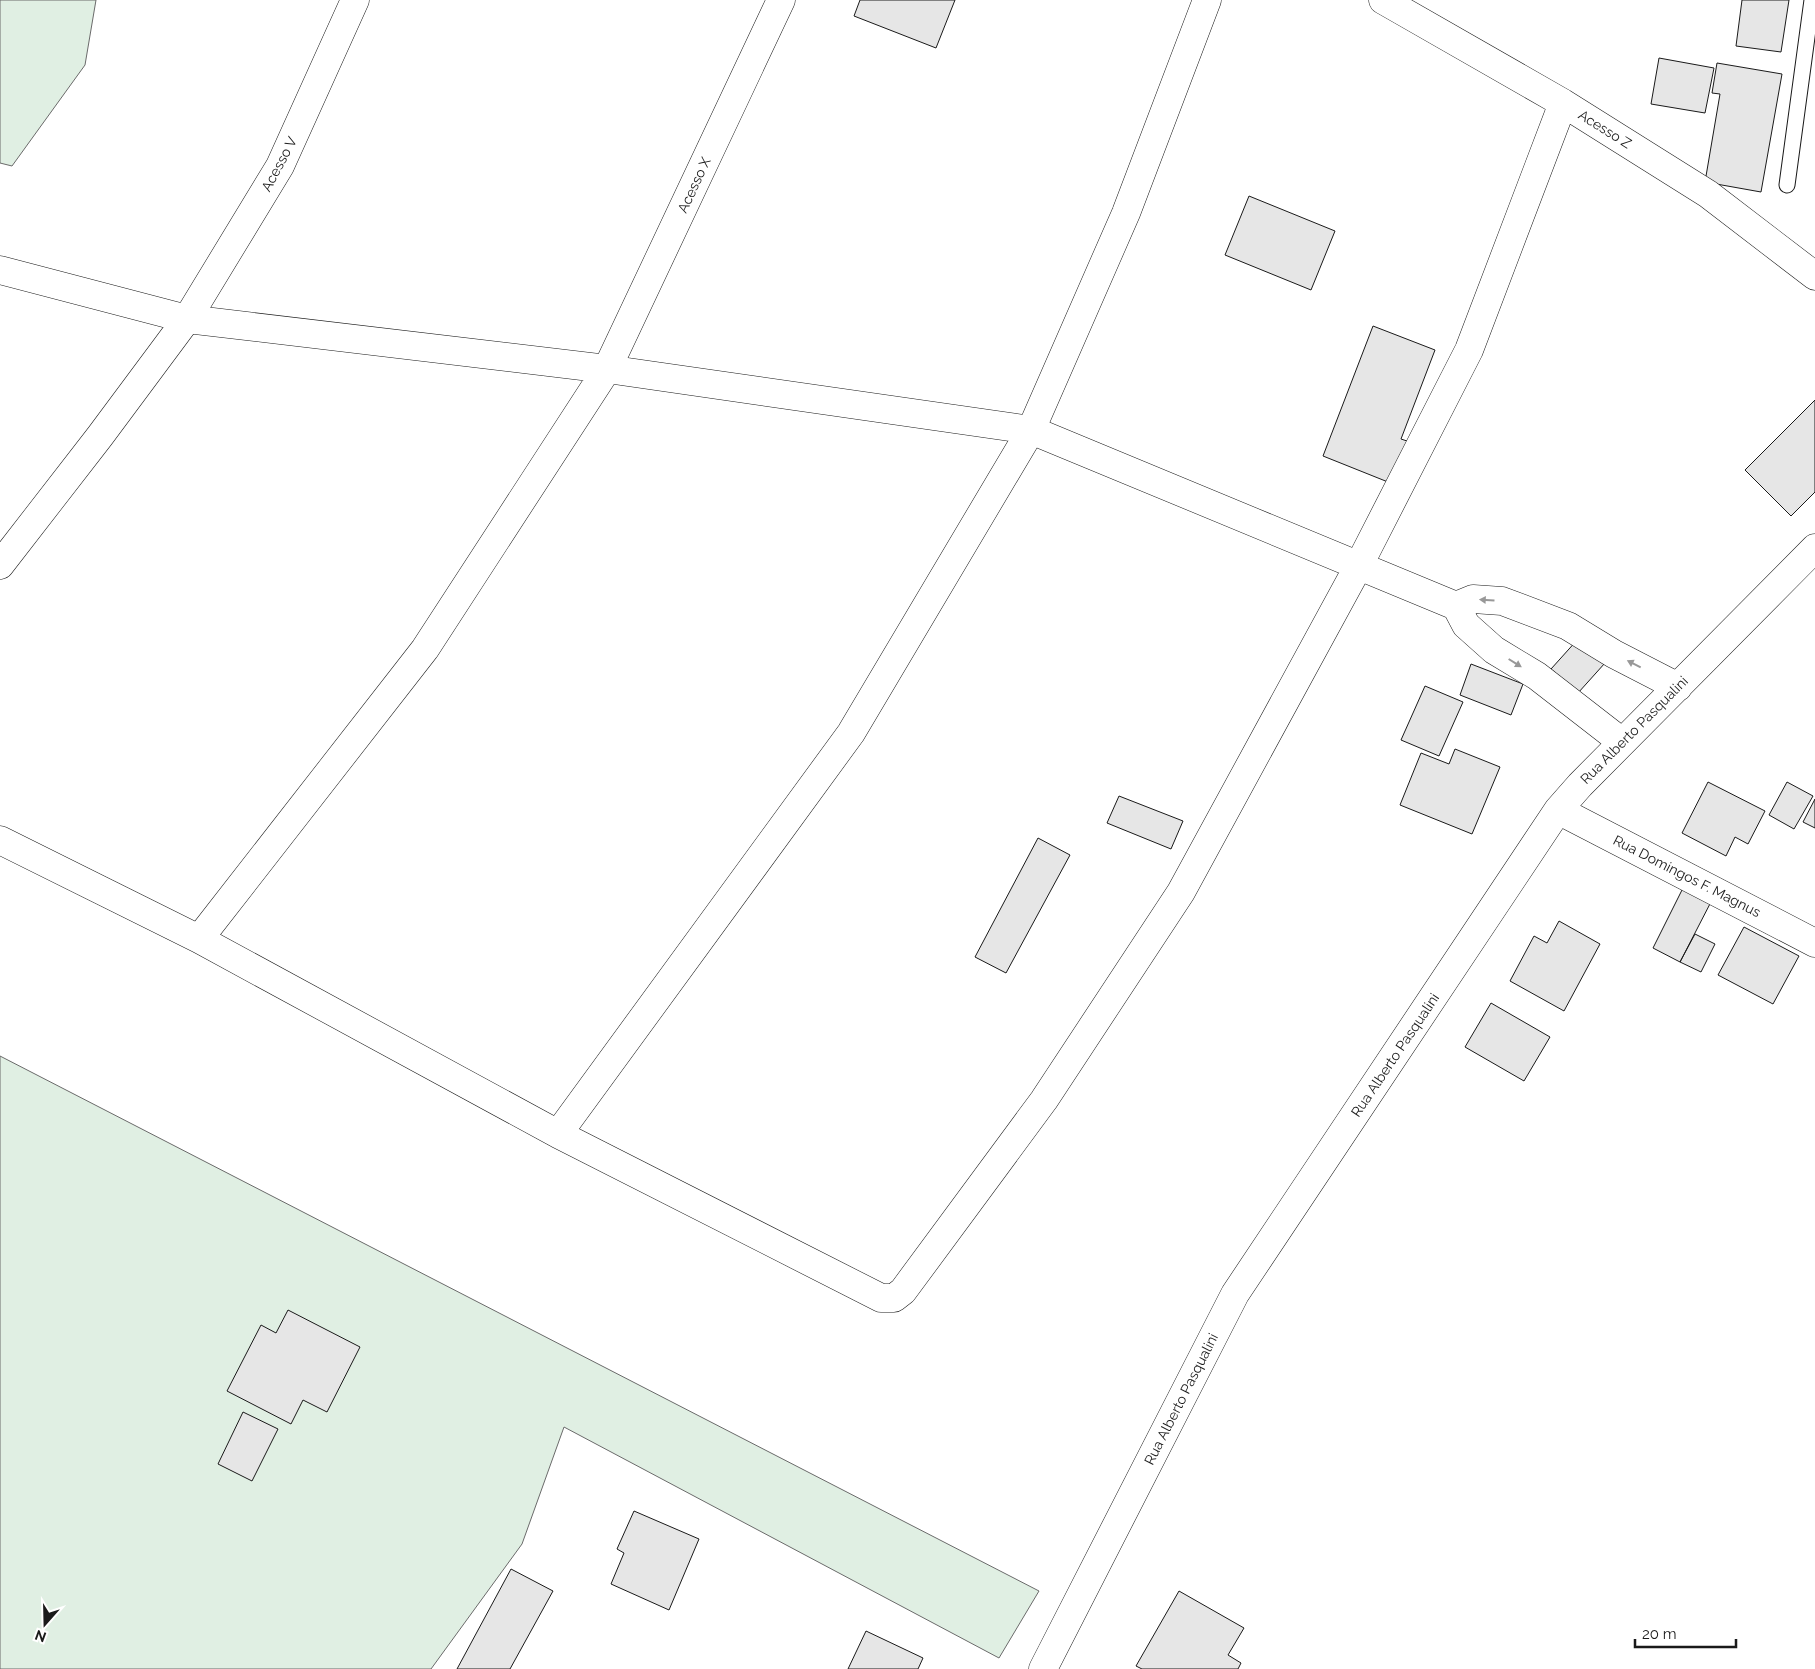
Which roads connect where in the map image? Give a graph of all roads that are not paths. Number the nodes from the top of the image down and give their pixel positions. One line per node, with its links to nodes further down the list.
1 (355, 0): 10 (street, Acesso V)
2 (781, 0): 11 (street, Acesso X)
3 (1207, 0): 12 (street)
4 (1383, 0): 6 (street, Acesso Z)
5 (1812, 0): 7 (lane)
6 (1564, 103): 9 (street, Acesso Z); 15 (street)
7 (1787, 185)
8 (0, 270): 10 (street)
9 (1815, 276)
10 (187, 319): 11 (street); 14 (street, Acesso V)
11 (607, 369): 12 (street); 21 (street, Acesso X)
12 (1031, 430): 15 (street); 23 (street)
13 (1815, 548): 17 (street, Rua Alberto Pasqualini)
14 (0, 565)
15 (1358, 567): 16 (street); 23 (street)
16 (1456, 606): 17 (street, one-way to 16); 18 (street, one-way to 18)
17 (1678, 687): 18 (street, Rua Alberto Pasqualini)
18 (1622, 742): 19 (street, Rua Alberto Pasqualini)
19 (1558, 810): 22 (street, Rua Domingos F. Magnus); 24 (street, Rua Alberto Pasqualini)
20 (0, 840): 21 (street)
21 (199, 939): 23 (street)
22 (1815, 943)
23 (558, 1134)
24 (1043, 1669)

